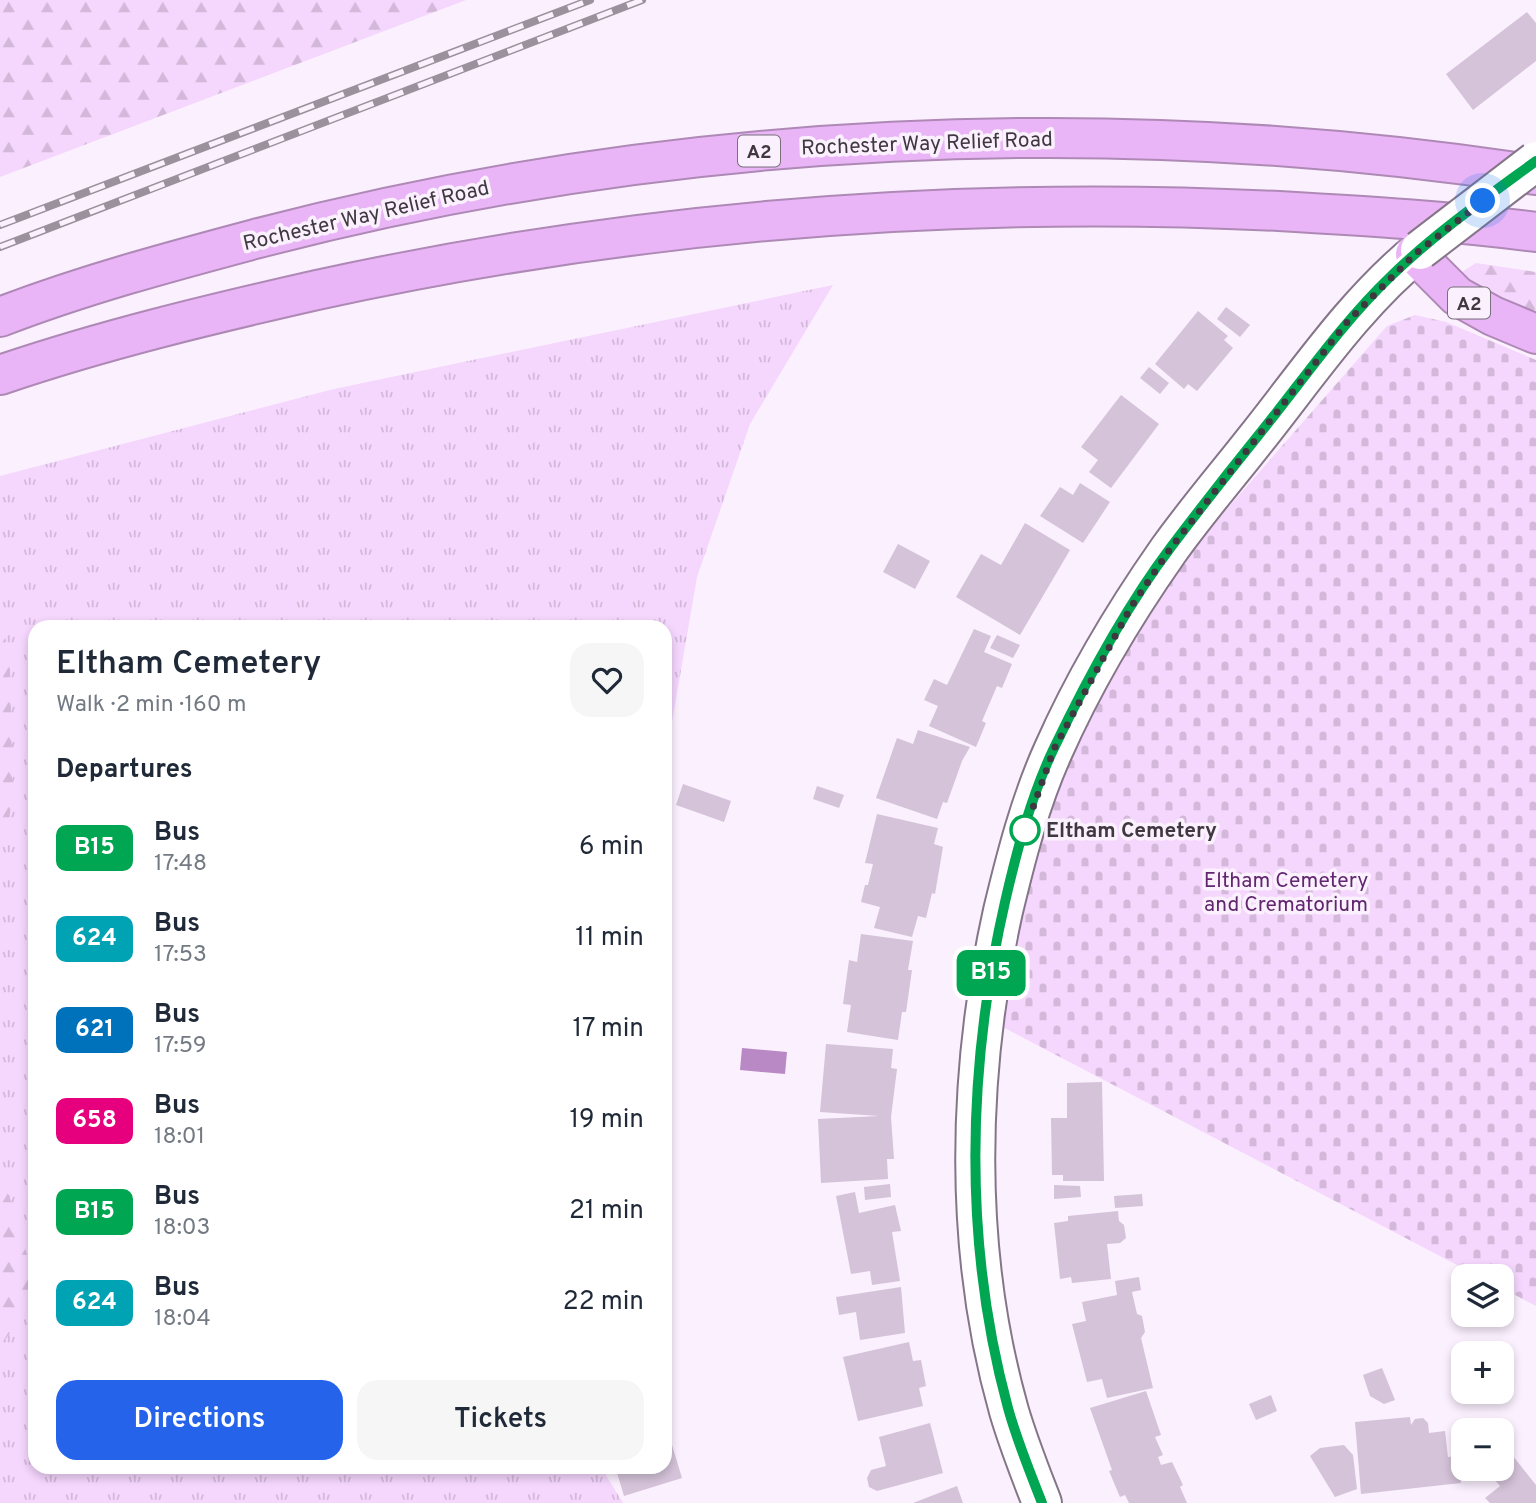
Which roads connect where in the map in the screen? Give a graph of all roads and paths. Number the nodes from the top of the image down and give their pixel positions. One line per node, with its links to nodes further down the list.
1 (1536, 161): 4 (street, bridge)
2 (1536, 175): 5 (highway, Rochester Way Relief Road / A2)
3 (1536, 232): 7 (highway)
4 (1417, 252): 6 (highway, A2); 8 (street)
5 (0, 317)
6 (1536, 334)
7 (0, 375)
8 (1042, 1503)

